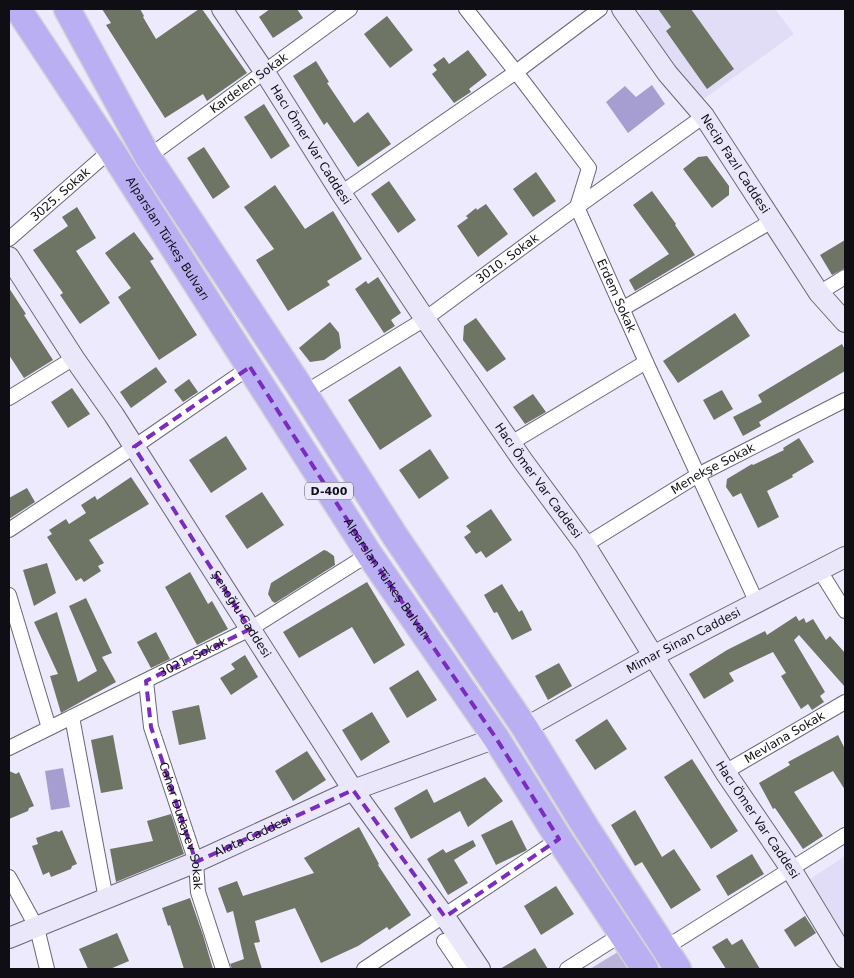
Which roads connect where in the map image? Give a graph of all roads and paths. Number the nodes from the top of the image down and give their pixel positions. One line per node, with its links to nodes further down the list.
1 (18, 9): 11 (highway, Alparslan Türkeş Bulvarı / D-400)
2 (67, 9): 12 (highway, D-400)
3 (222, 9): 8 (street, Hacı Ömer Var Caddesi)
4 (350, 9): 8 (street, Kardelen Sokak)
5 (466, 9): 9 (street)
6 (600, 9): 9 (street)
7 (622, 9): 10 (street, Necip Fazıl Caddesi)
8 (264, 71): 12 (street, Kardelen Sokak); 13 (street, Hacı Ömer Var Caddesi)
9 (516, 72): 13 (street); 14 (street)
10 (704, 116): 14 (street, 3010. Sokak); 15 (street, Necip Fazıl Caddesi)
11 (111, 150): 16 (street, 3025. Sokak); 25 (highway, Alparslan Türkeş Bulvarı / D-400)
12 (148, 157): 26 (highway, D-400)
13 (341, 193): 21 (street, Hacı Ömer Var Caddesi)
14 (577, 207): 20 (street, Erdem Sokak); 21 (street, 3010. Sokak)
15 (772, 221): 19 (street, Necip Fazıl Caddesi); 20 (street)
16 (9, 239)
17 (9, 257): 23 (street, Şenoğlu Caddesi)
18 (845, 277): 19 (street)
19 (819, 293): 22 (street, Necip Fazıl Caddesi)
20 (622, 310): 24 (street, Erdem Sokak)
21 (425, 319): 26 (street, 3010. Sokak); 29 (street, Hacı Ömer Var Caddesi)
22 (845, 322)
23 (74, 358): 27 (street); 30 (street, Şenoğlu Caddesi)
24 (646, 362): 29 (street); 31 (street, Erdem Sokak)
25 (250, 367): 30 (street); 34 (highway, Alparslan Türkeş Bulvarı / D-400)
26 (304, 393): 46 (highway, D-400)
27 (9, 398)
28 (845, 400): 31 (street, Menekşe Sokak)
29 (511, 443): 33 (street, Hacı Ömer Var Caddesi)
30 (134, 447): 32 (street); 40 (street, Şenoğlu Caddesi)
31 (698, 475): 33 (street, Menekşe Sokak); 38 (street, Erdem Sokak)
32 (9, 530)
33 (585, 545): 41 (street, Hacı Ömer Var Caddesi)
34 (369, 554): 40 (street, 3021. Sokak); 47 (highway, Alparslan Türkeş Bulvarı / D-400)
35 (845, 557): 36 (street, Mimar Sinan Caddesi)
36 (820, 570): 38 (street, Mimar Sinan Caddesi); 39 (street)
37 (9, 596): 45 (street)
38 (757, 604): 41 (street, Mimar Sinan Caddesi)
39 (845, 611)
40 (250, 629): 42 (street, 3021. Sokak); 50 (street, Şenoğlu Caddesi)
41 (654, 656): 46 (street, Mimar Sinan Caddesi); 49 (street, Hacı Ömer Var Caddesi)
42 (146, 681): 44 (street, 3021. Sokak); 53 (street, Cahar Dudayev Sokak)
43 (845, 702): 49 (street, Mevlana Sokak)
44 (72, 717): 45 (street, 3021. Sokak); 56 (street)
45 (49, 728): 48 (street, 3021. Sokak)
46 (525, 728): 63 (highway, D-400)
47 (496, 738): 50 (street, Alata Caddesi); 52 (highway, Alparslan Türkeş Bulvarı / D-400)
48 (9, 748)
49 (725, 772): 54 (street, Hacı Ömer Var Caddesi)
50 (353, 790): 53 (street, Alata Caddesi); 57 (street, Şenoğlu Caddesi)
51 (845, 835): 54 (street)
52 (559, 839): 57 (street); 59 (highway, Alparslan Türkeş Bulvarı / D-400)
53 (196, 862): 56 (street, Alata Caddesi); 65 (street, Cahar Dudayev Sokak)
54 (791, 869): 62 (street, Hacı Ömer Var Caddesi); 63 (street)
55 (9, 878): 58 (street)
56 (106, 899): 58 (street, Alata Caddesi)
57 (444, 917): 66 (street); 68 (street, Şenoğlu Caddesi)
58 (37, 928): 60 (street, Alata Caddesi); 64 (street)
59 (622, 934): 69 (street); 70 (highway, Alparslan Türkeş Bulvarı / D-400)
60 (9, 938)
61 (444, 940): 67 (street)
62 (845, 958)
63 (671, 959)
64 (47, 969)
65 (223, 969)
66 (364, 969)
67 (463, 969)
68 (480, 969)
69 (567, 969)
70 (645, 969)

